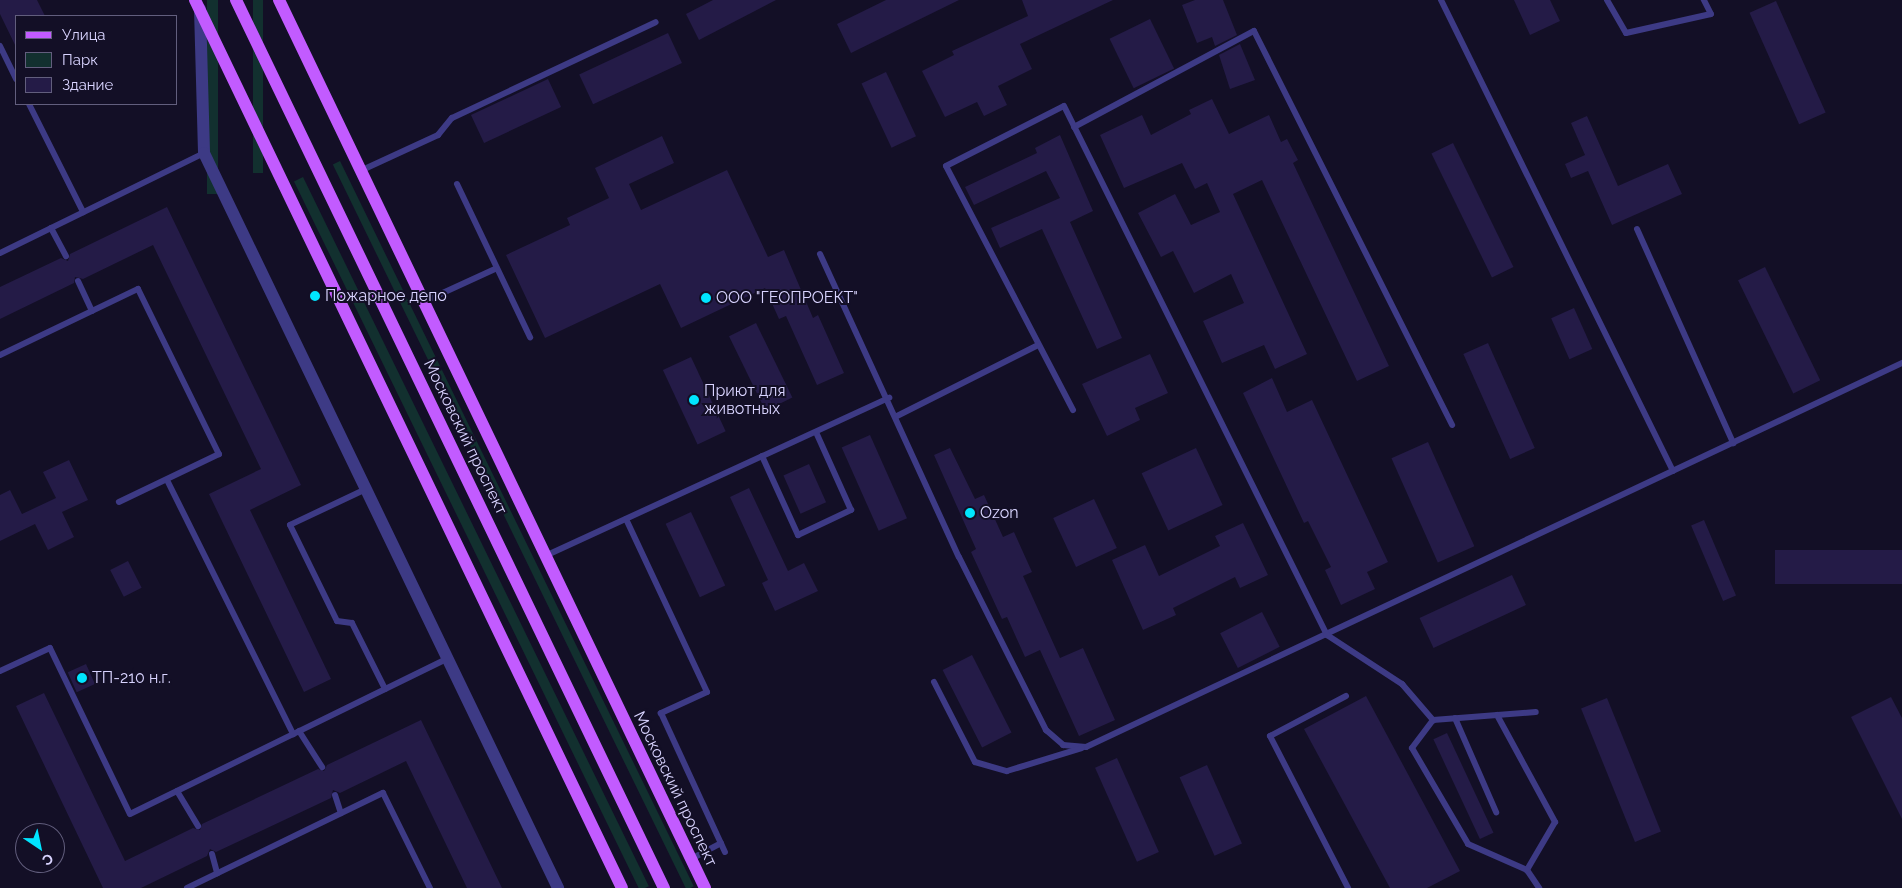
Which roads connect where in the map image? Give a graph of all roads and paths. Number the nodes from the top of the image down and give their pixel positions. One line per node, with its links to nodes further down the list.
1 (236, 0): 71 (main road, Московский проспект)
2 (279, 0): 13 (main road, Московский проспект)
3 (1441, 0): 36 (lane)
4 (1607, 0): 5 (lane)
5 (1704, 0)
6 (197, 4): 12 (street); 70 (main road)
7 (656, 22): 13 (lane)
8 (0, 46): 9 (lane)
9 (15, 77)
10 (30, 105): 15 (lane)
11 (1074, 126): 26 (lane); 32 (lane); 42 (lane)
12 (204, 154): 15 (lane); 38 (street)
13 (360, 171): 23 (main road, Московский проспект)
14 (457, 184): 21 (lane)
15 (83, 212): 16 (lane)
16 (51, 228): 18 (lane); 20 (lane)
17 (1637, 229): 34 (lane)
18 (0, 253)
19 (820, 254): 29 (lane)
20 (66, 256)
21 (497, 268): 23 (lane); 25 (lane)
22 (78, 281): 24 (lane)
23 (422, 302): 41 (main road, Московский проспект)
24 (92, 311): 27 (lane); 37 (lane)
25 (530, 337)
26 (1038, 345): 30 (lane); 31 (lane)
27 (0, 355)
28 (1902, 363): 34 (lane)
29 (889, 398): 31 (lane); 33 (lane)
30 (1073, 410)
31 (897, 416): 54 (lane)
32 (1452, 425)
33 (816, 432): 35 (lane); 35 (lane)
34 (1733, 443): 36 (lane)
35 (762, 456): 40 (lane)
36 (1673, 471): 42 (lane)
37 (167, 480): 39 (lane); 53 (lane)
38 (366, 489): 43 (street); 46 (lane)
39 (119, 502)
40 (626, 519): 41 (lane); 61 (lane)
41 (545, 556): 64 (main road, Московский проспект)
42 (1327, 635): 51 (lane); 54 (lane)
43 (447, 659): 46 (lane); 69 (street)
44 (0, 671): 56 (lane)
45 (934, 682): 54 (lane)
46 (385, 689): 52 (lane)
47 (1346, 696): 73 (lane)
48 (1536, 712): 49 (lane)
49 (1497, 715): 50 (lane); 65 (lane)
50 (1455, 718): 51 (lane); 58 (lane)
51 (1433, 720): 65 (lane)
52 (300, 731): 53 (lane); 55 (lane)
53 (292, 734): 56 (lane)
54 (1086, 747)
55 (322, 768)
56 (177, 791): 60 (lane)
57 (335, 796): 59 (lane)
58 (1496, 812)
59 (341, 813): 66 (lane); 68 (lane)
60 (198, 826)
61 (721, 843): 62 (lane); 64 (lane)
62 (725, 852)
63 (212, 854): 66 (lane)
64 (691, 858): 72 (main road, Московский проспект)
65 (1527, 870): 74 (lane)
66 (217, 873): 67 (lane)
67 (187, 888)
68 (430, 888)
69 (558, 888)
70 (622, 888)
71 (664, 888)
72 (705, 888)
73 (1348, 888)
74 (1539, 888)

